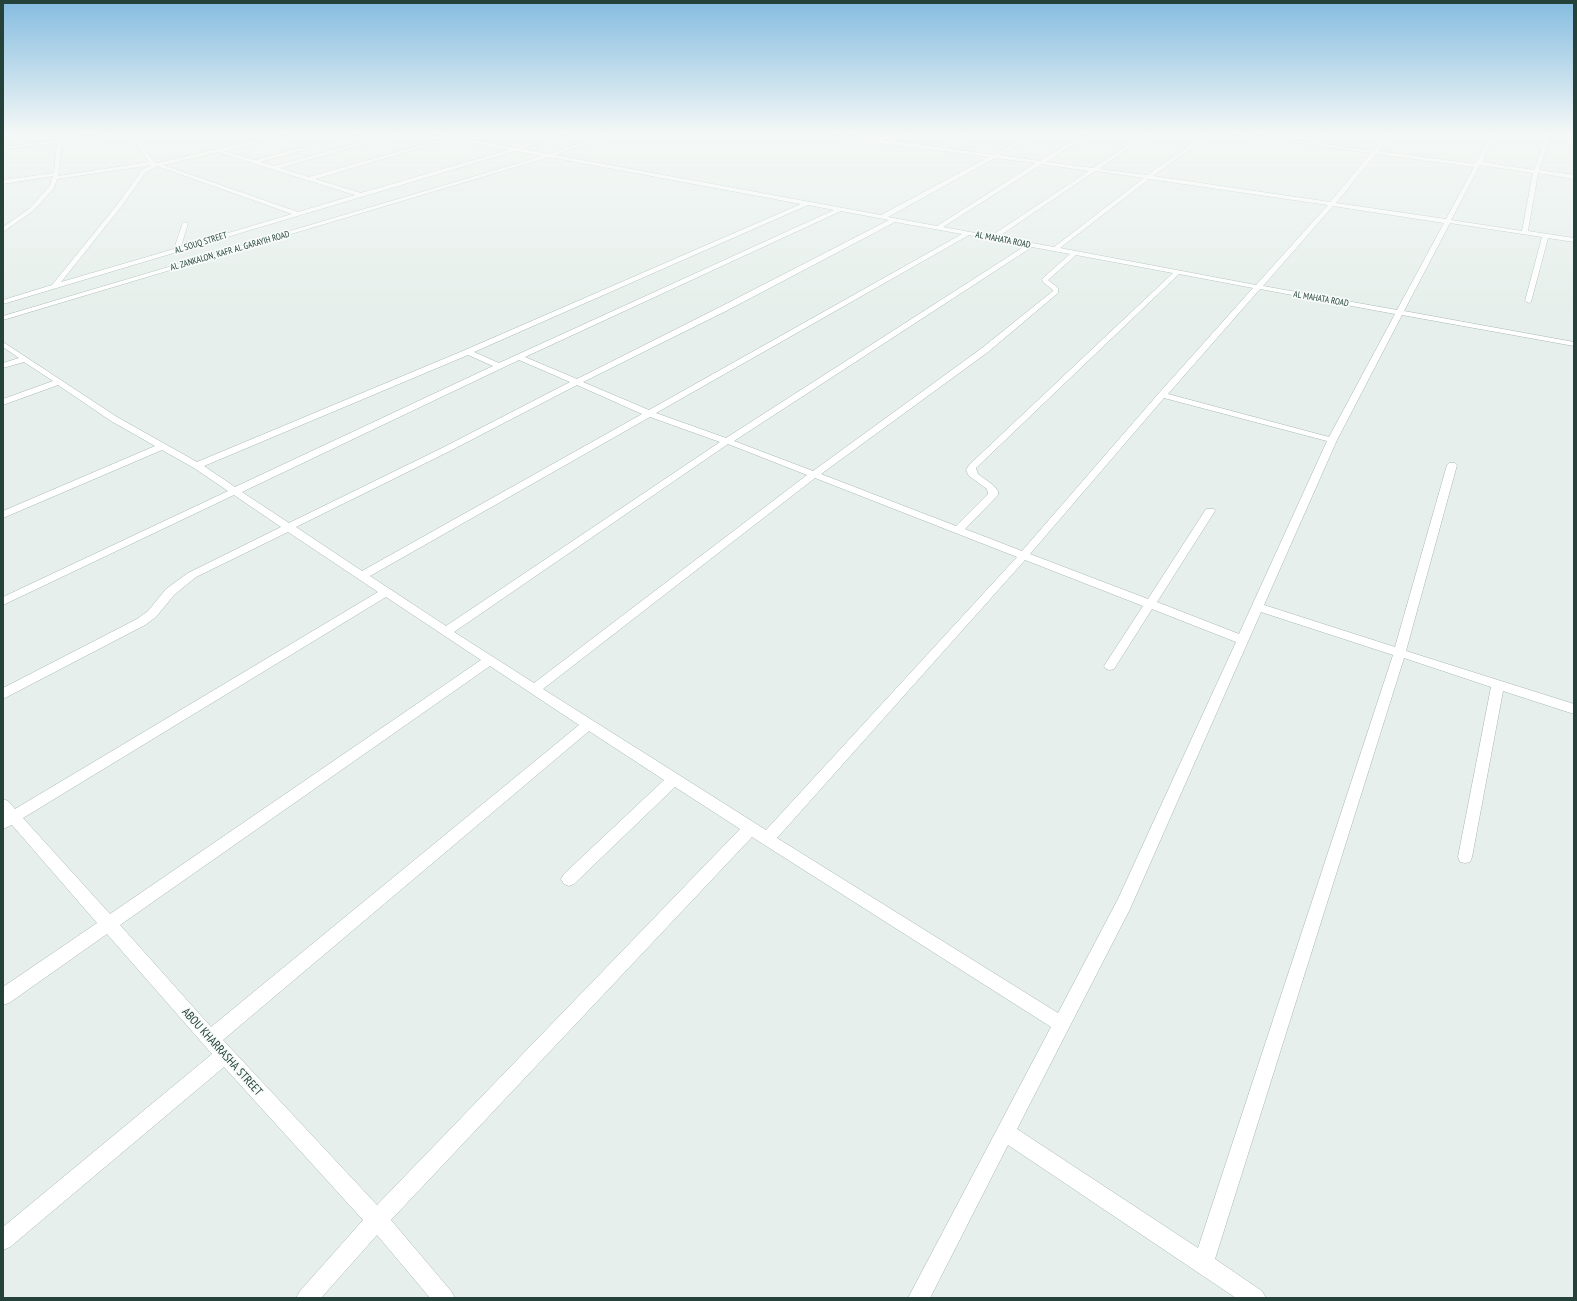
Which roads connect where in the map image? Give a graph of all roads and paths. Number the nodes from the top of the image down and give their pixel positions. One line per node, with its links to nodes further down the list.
1 (46, 195): 24 (street)
2 (127, 195): 35 (street)
3 (242, 195): 18 (street)
4 (361, 195): 18 (street, AL SOUQ STREET)
5 (422, 195): 40 (street, AL ZANKALON, KAFR AL GARAYIH ROAD)
6 (756, 195): 15 (street, AL MAHATA ROAD)
7 (923, 195): 19 (street)
8 (990, 195): 23 (street)
9 (1056, 195): 28 (street)
10 (1125, 195): 32 (street)
11 (1264, 195): 16 (street)
12 (1340, 195): 16 (street)
13 (1462, 195): 21 (street)
14 (1532, 195): 25 (street)
15 (806, 204): 17 (street, AL MAHATA ROAD); 43 (street)
16 (1331, 205): 21 (street); 36 (street)
17 (839, 210): 19 (street, AL MAHATA ROAD); 44 (street)
18 (297, 214): 31 (street, AL SOUQ STREET)
19 (881, 218): 20 (street, AL MAHATA ROAD)
20 (894, 220): 23 (street, AL MAHATA ROAD); 49 (street)
21 (1448, 222): 25 (street); 39 (street)
22 (184, 223): 31 (street)
23 (937, 228): 26 (street, AL MAHATA ROAD)
24 (3, 230)
25 (1525, 233): 27 (street)
26 (968, 234): 28 (street, AL MAHATA ROAD); 52 (street)
27 (1544, 236): 29 (street); 37 (street)
28 (992, 238): 30 (street, AL MAHATA ROAD)
29 (1574, 240)
30 (1031, 245): 32 (street, AL MAHATA ROAD); 54 (street)
31 (178, 250): 35 (street, AL SOUQ STREET)
32 (1054, 250): 33 (street, AL MAHATA ROAD)
33 (1075, 253): 34 (street, AL MAHATA ROAD); 58 (street)
34 (1178, 272): 36 (street, AL MAHATA ROAD); 63 (street)
35 (55, 286): 38 (street, AL SOUQ STREET)
36 (1258, 287): 39 (street, AL MAHATA ROAD); 50 (street)
37 (1529, 301)
38 (3, 302)
39 (1400, 313): 42 (street, AL MAHATA ROAD); 53 (street)
40 (3, 318)
41 (3, 344): 45 (street)
42 (1574, 344)
43 (468, 352): 47 (street); 57 (street)
44 (519, 357): 47 (street); 49 (street)
45 (24, 359): 46 (street); 48 (street)
46 (3, 366)
47 (499, 366): 59 (street)
48 (59, 382): 51 (street); 55 (street)
49 (577, 382): 52 (street); 62 (street)
50 (1162, 395): 53 (street); 64 (street)
51 (3, 402)
52 (648, 413): 54 (street); 65 (street)
53 (1332, 440): 69 (street)
54 (727, 441): 58 (street); 70 (street)
55 (163, 446): 57 (street); 61 (street)
56 (1452, 465): 72 (street)
57 (197, 466): 59 (street)
58 (814, 474): 63 (street); 76 (street)
59 (235, 490): 62 (street); 67 (street)
60 (1210, 511): 68 (street)
61 (3, 515)
62 (289, 527): 65 (street); 77 (street)
63 (958, 530): 64 (street)
64 (1024, 555): 68 (street); 83 (street)
65 (362, 576): 66 (street)
66 (386, 592): 70 (street); 81 (street)
67 (3, 601)
68 (1150, 604): 71 (street); 74 (street)
69 (1258, 607): 71 (street); 72 (street)
70 (446, 632): 73 (street)
71 (1243, 640): 88 (street)
72 (1400, 652): 75 (street); 94 (street)
73 (490, 660): 76 (street); 86 (street)
74 (1110, 666)
75 (1498, 684): 78 (street); 84 (street)
76 (534, 689): 79 (street)
77 (3, 694)
78 (1574, 709)
79 (589, 724): 80 (street); 89 (street)
80 (674, 779): 82 (street); 85 (street)
81 (6, 815): 86 (street, ABOU KHARRASHA STREET)
82 (750, 828): 83 (street); 92 (street)
83 (767, 839): 88 (street)
84 (1465, 857)
85 (569, 879)
86 (108, 924): 87 (street); 89 (street, ABOU KHARRASHA STREET)
87 (3, 997)
88 (1061, 1024): 91 (street)
89 (210, 1039): 90 (street, ABOU KHARRASHA STREET)
90 (224, 1055): 92 (street, ABOU KHARRASHA STREET); 93 (street)
91 (1005, 1132): 94 (street); 97 (street)
92 (377, 1220): 95 (street); 96 (street, ABOU KHARRASHA STREET)
93 (3, 1240)
94 (1203, 1264): 98 (street)
95 (307, 1298)
96 (444, 1298)
97 (919, 1298)
98 (1255, 1298)

